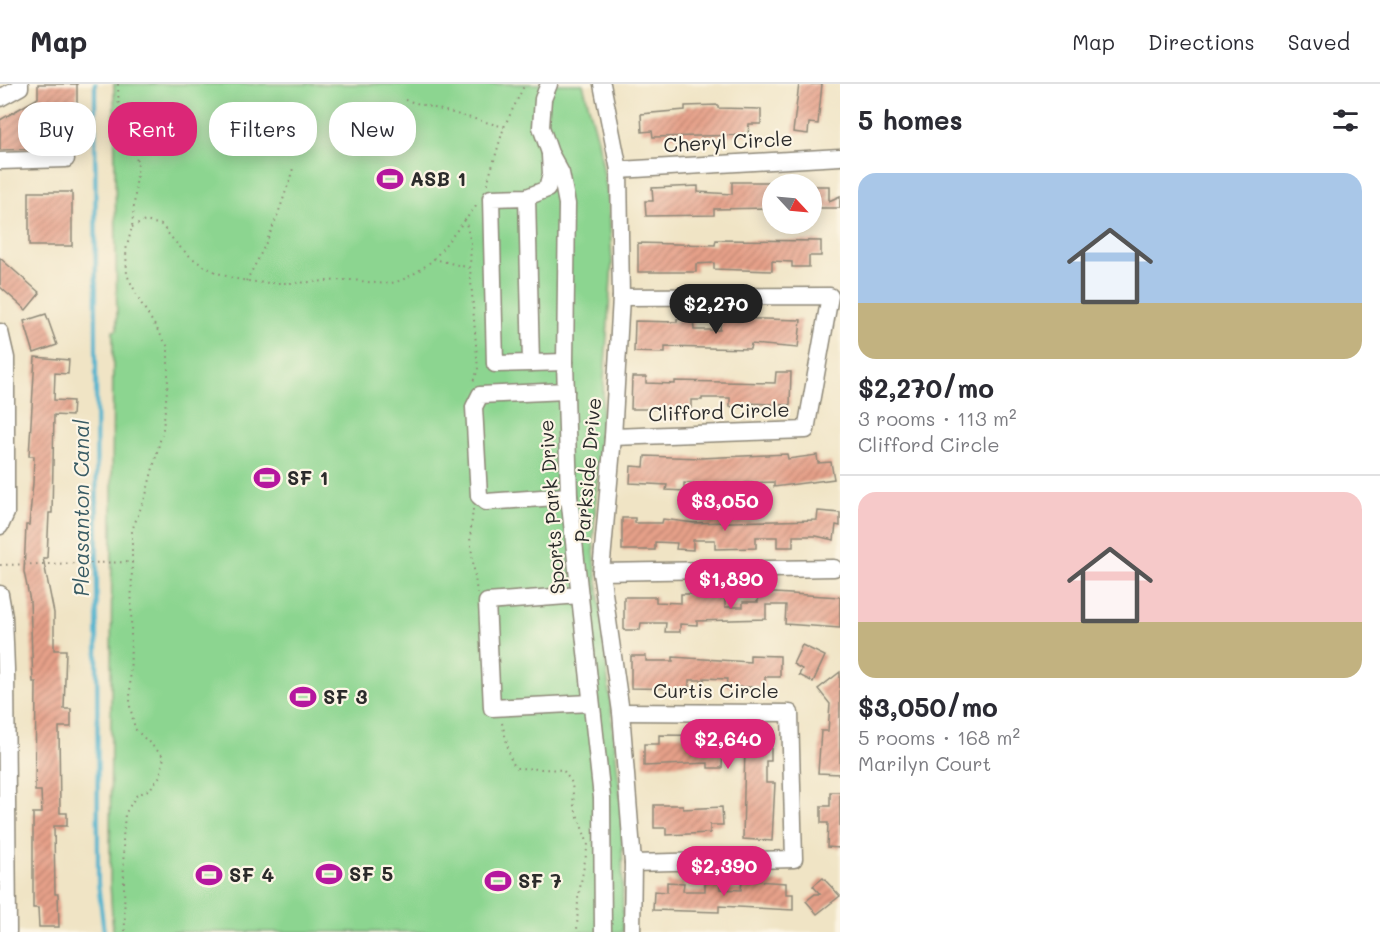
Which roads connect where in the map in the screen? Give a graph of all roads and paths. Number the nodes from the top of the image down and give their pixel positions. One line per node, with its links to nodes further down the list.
1 (20, 84): 6 (street)
2 (118, 84): 19 (path)
3 (525, 84): 8 (path)
4 (549, 84): 9 (street, Sports Park Drive)
5 (602, 84): 14 (street, Parkside Drive)
6 (0, 98)
7 (405, 100): 8 (path)
8 (504, 127): 15 (path)
9 (549, 153): 16 (street); 25 (street, Sports Park Drive)
10 (840, 157): 14 (street, Cheryl Circle)
11 (66, 159): 12 (street)
12 (0, 161)
13 (294, 165): 22 (path)
14 (619, 170): 23 (street, Parkside Drive)
15 (487, 185)
16 (527, 197): 26 (street); 26 (street)
17 (478, 203): 18 (path)
18 (465, 219): 20 (path); 21 (path)
19 (132, 227): 22 (path); 33 (path)
20 (434, 260): 21 (path); 22 (path)
21 (471, 268): 27 (path)
22 (246, 280)
23 (621, 297): 29 (street, Parkside Drive); 29 (street, Clifford Circle)
24 (0, 332): 32 (street)
25 (565, 362): 26 (street); 28 (street, Sports Park Drive)
26 (531, 363)
27 (468, 392)
28 (566, 392): 30 (street, Sports Park Drive); 30 (street)
29 (613, 437): 36 (street, Parkside Drive)
30 (569, 496): 38 (street, Sports Park Drive)
31 (472, 501): 39 (path)
32 (0, 526)
33 (132, 562): 34 (path); 46 (path)
34 (0, 565)
35 (834, 568): 36 (street)
36 (601, 573): 42 (street, Parkside Drive)
37 (0, 594): 40 (street)
38 (580, 595): 39 (street); 41 (street, Sports Park Drive)
39 (482, 601): 43 (street)
40 (3, 670): 45 (street)
41 (591, 702): 43 (street); 48 (street, Sports Park Drive)
42 (621, 712): 44 (street, Parkside Drive); 44 (street, Curtis Circle)
43 (494, 714): 47 (path)
44 (633, 862): 49 (street, Parkside Drive)
45 (5, 926)
46 (125, 932)
47 (577, 932)
48 (603, 932)
49 (632, 932)

